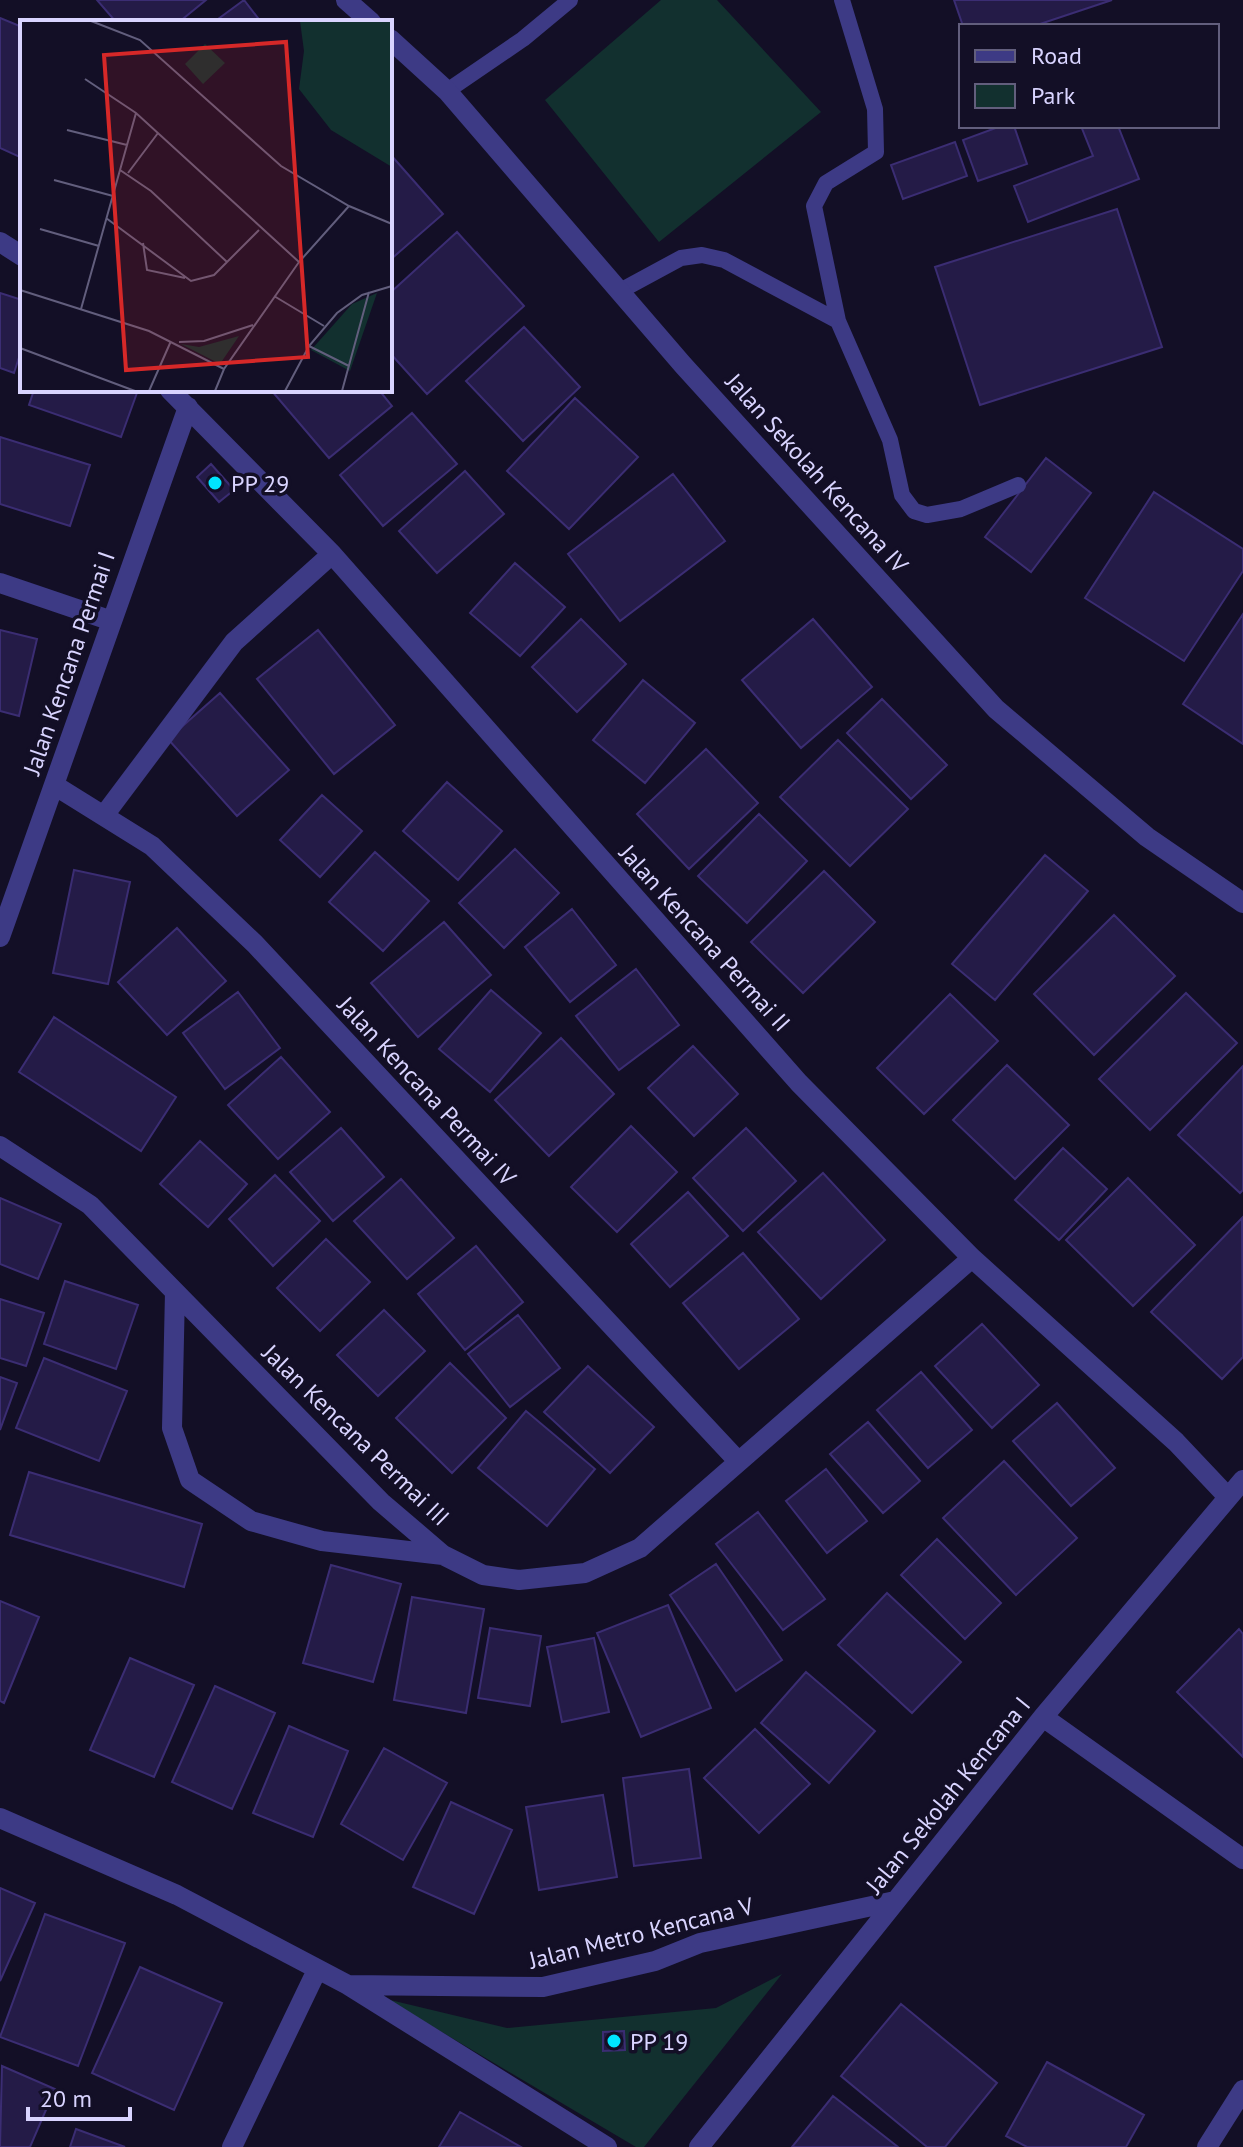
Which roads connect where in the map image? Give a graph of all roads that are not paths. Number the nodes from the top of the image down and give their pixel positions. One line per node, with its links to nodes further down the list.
1 (346, 0): 4 (street)
2 (570, 0): 6 (lane)
3 (842, 0): 10 (lane)
4 (369, 20)
5 (392, 41): 6 (street, Jalan Sekolah Kencana IV)
6 (447, 91): 9 (street, Jalan Sekolah Kencana IV)
7 (0, 242): 8 (street)
8 (20, 255)
9 (620, 291): 10 (lane); 19 (street, Jalan Sekolah Kencana IV)
10 (838, 321): 13 (lane)
11 (172, 392): 12 (street, Jalan Kencana Permai II)
12 (188, 407): 14 (street, Jalan Kencana Permai II); 16 (street, Jalan Kencana Permai I)
13 (1018, 485)
14 (332, 554): 18 (street); 22 (street, Jalan Kencana Permai II)
15 (0, 583): 16 (street)
16 (112, 621): 17 (street, Jalan Kencana Permai I)
17 (54, 785): 18 (street, Jalan Kencana Permai IV); 20 (street, Jalan Kencana Permai I)
18 (105, 814): 24 (street, Jalan Kencana Permai IV)
19 (1243, 903)
20 (0, 937)
21 (0, 1146): 23 (street, Jalan Kencana Permai III)
22 (972, 1258): 24 (street, Jalan Kencana Permai III); 26 (street, Jalan Kencana Permai II)
23 (175, 1292): 27 (street, Jalan Kencana Permai III); 27 (street)
24 (738, 1461): 27 (street, Jalan Kencana Permai III)
25 (1243, 1480): 26 (street, Jalan Sekolah Kencana I)
26 (1227, 1496): 28 (street, Jalan Sekolah Kencana I)
27 (443, 1555)
28 (1043, 1717): 30 (street); 31 (street, Jalan Sekolah Kencana I)
29 (0, 1818): 32 (street, Jalan Metro Kencana V)
30 (1243, 1859)
31 (895, 1901): 33 (street, Jalan Metro Kencana V); 37 (street, Jalan Sekolah Kencana I)
32 (317, 1970): 33 (street, Jalan Metro Kencana V); 35 (street)
33 (348, 1985): 36 (street, Jalan Metro Kencana V)
34 (1243, 2090): 38 (street)
35 (232, 2147)
36 (607, 2147)
37 (699, 2147)
38 (1207, 2147)

